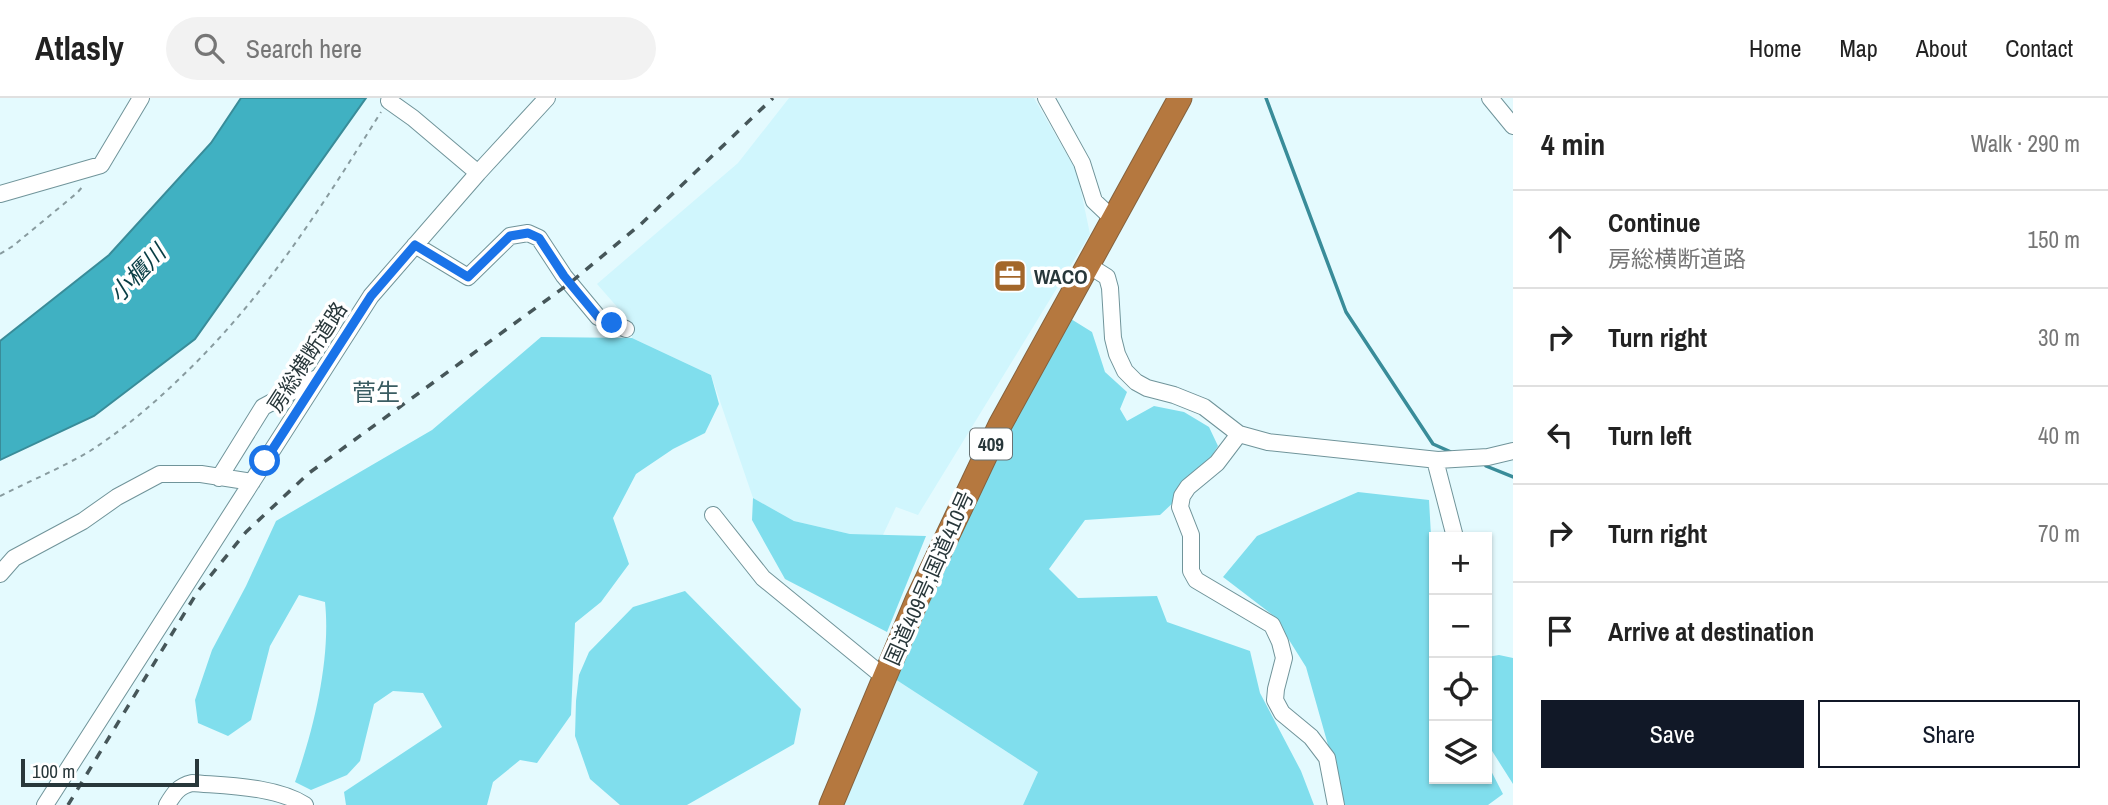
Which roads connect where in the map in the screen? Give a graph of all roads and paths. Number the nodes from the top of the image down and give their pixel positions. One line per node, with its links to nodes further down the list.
1 (141, 98): 8 (street)
2 (547, 98): 9 (street, 房総横断道路)
3 (1046, 98): 11 (street)
4 (1180, 98): 11 (highway, 国道409号;国道410号 / 409)
5 (1490, 98): 7 (street)
6 (389, 100): 9 (street); 22 (path)
7 (1513, 125)
8 (101, 165): 10 (street); 13 (path)
9 (478, 173): 12 (street, 房総横断道路)
10 (0, 194)
11 (1113, 219): 14 (highway, 国道409号;国道410号 / 409)
12 (415, 245): 15 (street); 16 (street, 房総横断道路)
13 (0, 254)
14 (1088, 265): 17 (street); 26 (highway, 国道409号;国道410号 / 409)
15 (626, 329)
16 (318, 377): 20 (street); 21 (street, 房総横断道路)
17 (1239, 434): 19 (street); 31 (street)
18 (1513, 451): 19 (street)
19 (1435, 460): 24 (street)
20 (219, 478): 21 (street); 25 (street)
21 (252, 482): 27 (street, 房総横断道路)
22 (0, 496)
23 (713, 515): 26 (street)
24 (1454, 532)
25 (0, 574)
26 (884, 677): 30 (highway, 国道409号;国道410号 / 409)
27 (45, 805)
28 (167, 805): 29 (street)
29 (305, 805)
30 (831, 805)
31 (1336, 805)

